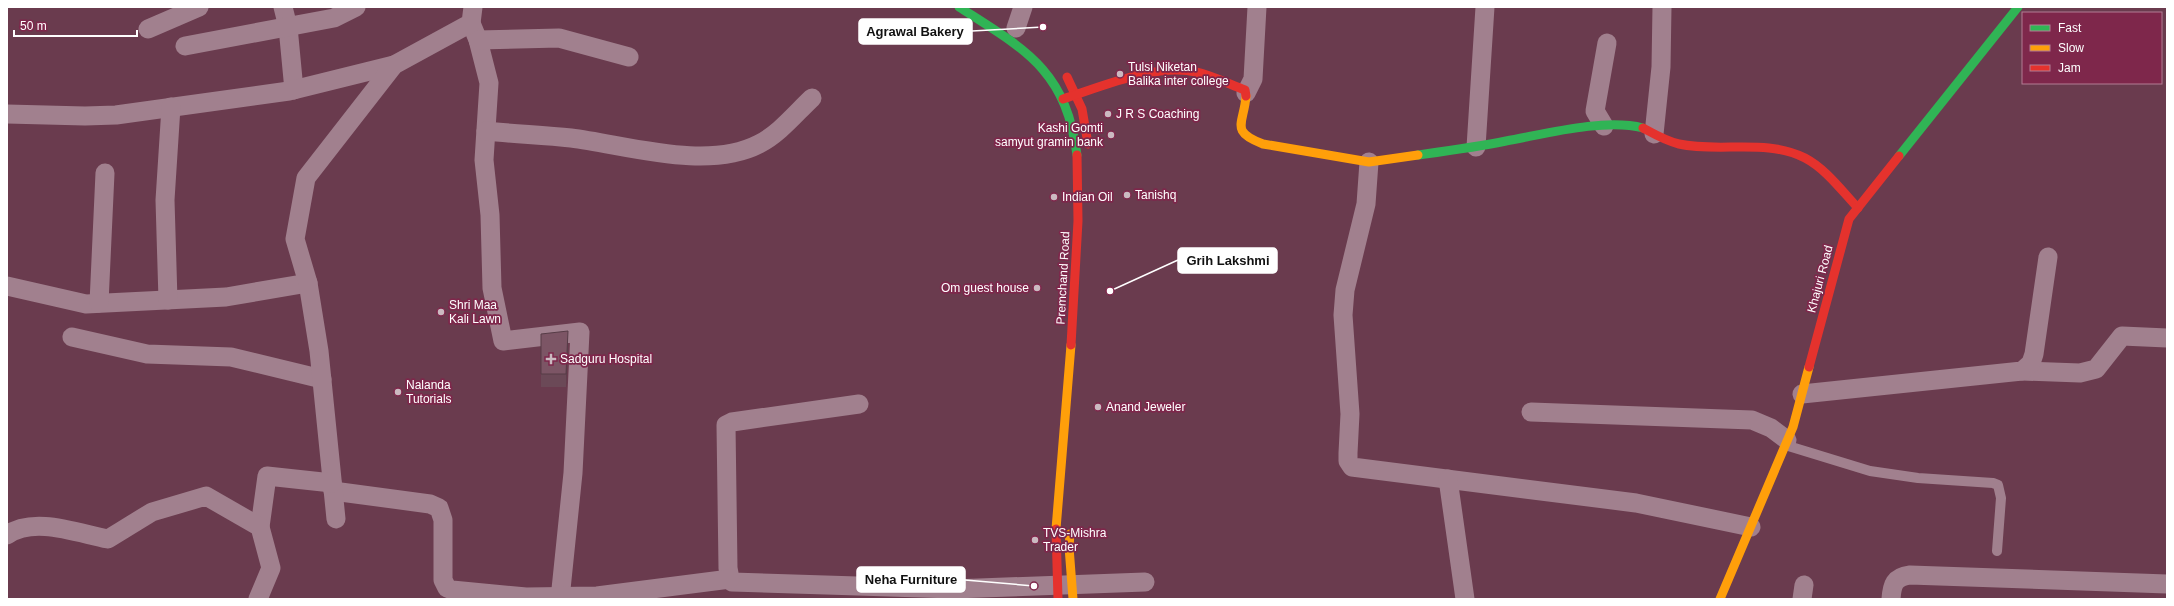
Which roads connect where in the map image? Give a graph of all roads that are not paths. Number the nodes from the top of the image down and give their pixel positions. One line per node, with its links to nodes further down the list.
1 (199, 7): 14 (street)
2 (283, 7): 12 (street)
3 (356, 7): 10 (street)
4 (960, 7): 24 (main road, Premchand Road)
5 (1023, 7): 13 (street)
6 (1257, 7): 21 (street)
7 (1485, 7): 30 (street)
8 (1662, 7): 29 (street)
9 (2018, 7): 34 (main road, Khajuri Road)
10 (331, 13): 12 (street)
11 (474, 23): 17 (street); 18 (street); 28 (street)
12 (288, 27): 16 (street); 20 (street)
13 (1016, 28)
14 (148, 29)
15 (1607, 43): 27 (street)
16 (185, 46)
17 (629, 57)
18 (394, 65): 20 (street); 36 (street)
19 (1059, 67): 22 (main road)
20 (294, 90): 25 (street)
21 (1246, 93): 22 (main road); 32 (main road)
22 (1078, 95): 24 (main road); 31 (main road)
23 (812, 98): 28 (street)
24 (1063, 99): 60 (main road, Premchand Road)
25 (171, 107): 26 (street); 38 (street)
26 (7, 114)
27 (1604, 126): 29 (main road); 30 (main road)
28 (486, 131): 61 (street)
29 (1654, 134): 34 (main road)
30 (1476, 147): 32 (main road)
31 (1088, 150)
32 (1369, 162): 48 (street)
33 (105, 173): 39 (street)
34 (1858, 208): 44 (main road, Khajuri Road)
35 (2048, 257): 42 (street)
36 (308, 283): 38 (street); 43 (street)
37 (7, 286): 39 (street)
38 (168, 300): 39 (street)
39 (99, 303)
40 (72, 338): 43 (street)
41 (2167, 338): 42 (street)
42 (2022, 371): 44 (street)
43 (322, 380): 49 (street)
44 (1802, 394): 47 (main road, Khajuri Road)
45 (859, 404): 56 (street)
46 (1531, 412): 47 (street)
47 (1786, 442): 53 (main road, Khajuri Road); 55 (lane)
48 (1448, 479): 53 (street); 63 (street)
49 (332, 487): 50 (street); 52 (street); 61 (street)
50 (336, 519)
51 (1070, 524): 60 (main road)
52 (260, 527): 54 (street); 62 (street)
53 (1751, 527): 64 (main road, Khajuri Road)
54 (7, 535)
55 (1997, 551)
56 (730, 579): 59 (street); 61 (street)
57 (1145, 582): 60 (street)
58 (2167, 584): 65 (street)
59 (752, 592): 60 (street)
60 (1065, 592)
61 (560, 598)
62 (258, 599)
63 (1465, 599)
64 (1720, 599)
65 (1891, 599)

